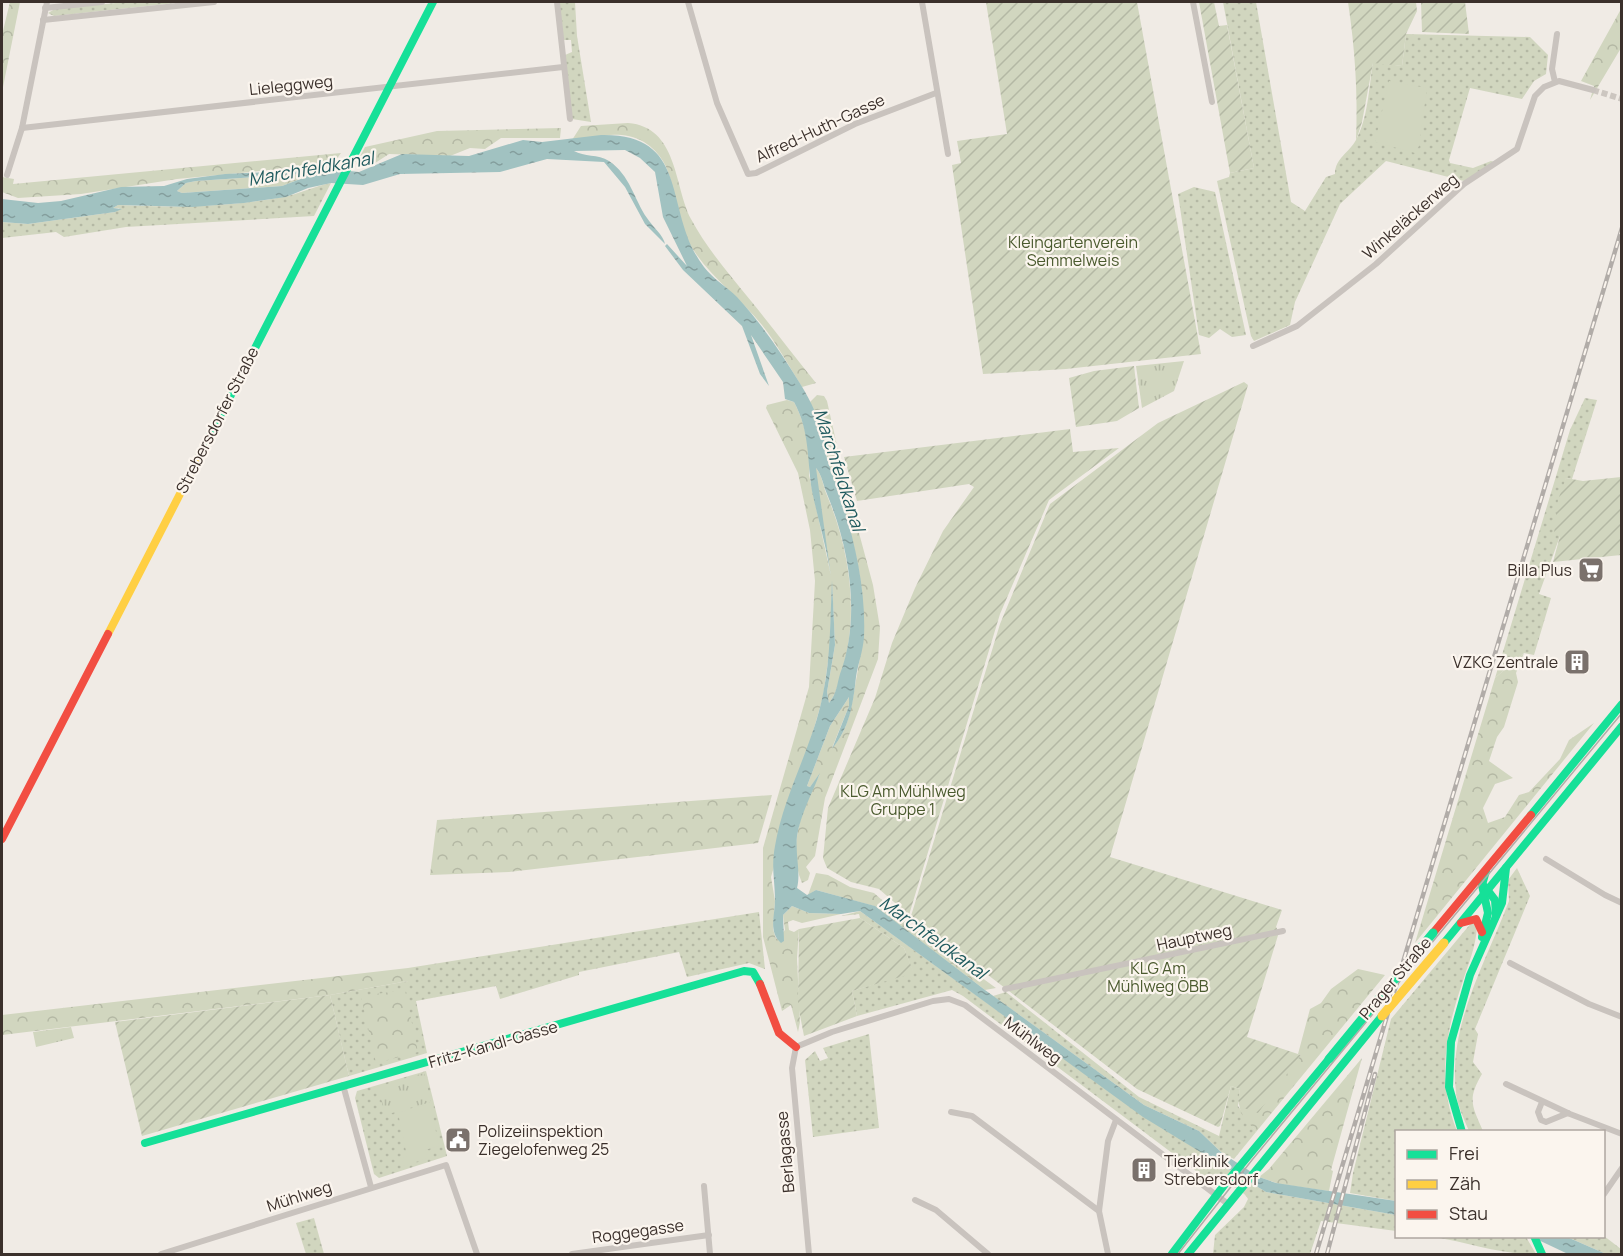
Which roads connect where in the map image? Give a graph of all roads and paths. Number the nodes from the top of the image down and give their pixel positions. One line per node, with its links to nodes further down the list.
1 (102, 2): 8 (street)
2 (214, 2): 9 (street)
3 (433, 2): 13 (main road, Strebersdorfer Straße)
4 (557, 2): 11 (street)
5 (688, 2): 15 (street, Alfred-Huth-Gasse)
6 (922, 2): 15 (street)
7 (1193, 2): 16 (street)
8 (46, 5): 9 (street)
9 (43, 20): 18 (street)
10 (1557, 34): 12 (street)
11 (563, 67): 13 (street, Lieleggweg); 17 (street)
12 (1555, 82): 14 (street); 21 (street, Winkeläckerweg)
13 (388, 88): 18 (street, Lieleggweg); 24 (main road, Strebersdorfer Straße)
14 (1593, 90)
15 (936, 93): 19 (street)
16 (1212, 102)
17 (570, 119)
18 (22, 128): 20 (street)
19 (948, 154)
20 (7, 176)
21 (1253, 346)
22 (1622, 704): 26 (main road, Prager Straße)
23 (1622, 726): 27 (main road, Prager Straße)
24 (2, 839)
25 (1546, 859): 30 (street)
26 (1490, 862): 28 (main road); 29 (main road, Prager Straße)
27 (1506, 868): 28 (main road, Prager Straße); 31 (main road)
28 (1485, 889): 29 (main road); 31 (main road); 32 (main road, Prager Straße); 34 (main road)
29 (1467, 890): 53 (main road, Prager Straße, bridge)
30 (1622, 903)
31 (1496, 918): 35 (main road)
32 (1456, 927): 34 (main road); 55 (main road, Prager Straße, bridge)
33 (1283, 932): 37 (street, Hauptweg)
34 (1483, 934): 35 (main road)
35 (1479, 955): 46 (main road)
36 (1510, 963): 38 (street)
37 (1005, 989)
38 (1622, 1017)
39 (796, 1047): 41 (main road, Fritz-Kandl-Gasse); 45 (street, Mühlweg); 64 (street, Berlagasse)
40 (1506, 1084): 42 (street)
41 (343, 1085): 48 (main road, Fritz-Kandl-Gasse); 51 (street)
42 (1542, 1102): 44 (street); 44 (street)
43 (951, 1112): 56 (street)
44 (1568, 1113): 47 (street)
45 (1116, 1120): 53 (street, Mühlweg); 56 (street)
46 (1462, 1130)
47 (1622, 1134)
48 (145, 1143)
49 (1622, 1168): 52 (street)
50 (704, 1186): 57 (street)
51 (371, 1187): 59 (street, Mühlweg); 61 (street, Mühlweg)
52 (1605, 1193)
53 (1217, 1196): 55 (street, Mühlweg); 67 (main road, Prager Straße)
54 (915, 1200): 65 (street)
55 (1228, 1204): 68 (main road, Prager Straße)
56 (1099, 1211): 66 (street)
57 (708, 1235): 62 (street, Roggegasse); 63 (street)
58 (1535, 1238): 69 (main road)
59 (175, 1252): 60 (street, Mühlweg)
60 (161, 1254)
61 (477, 1254)
62 (572, 1254)
63 (710, 1254)
64 (809, 1254)
65 (988, 1254)
66 (1108, 1254)
67 (1172, 1254)
68 (1188, 1254)
69 (1542, 1254)

